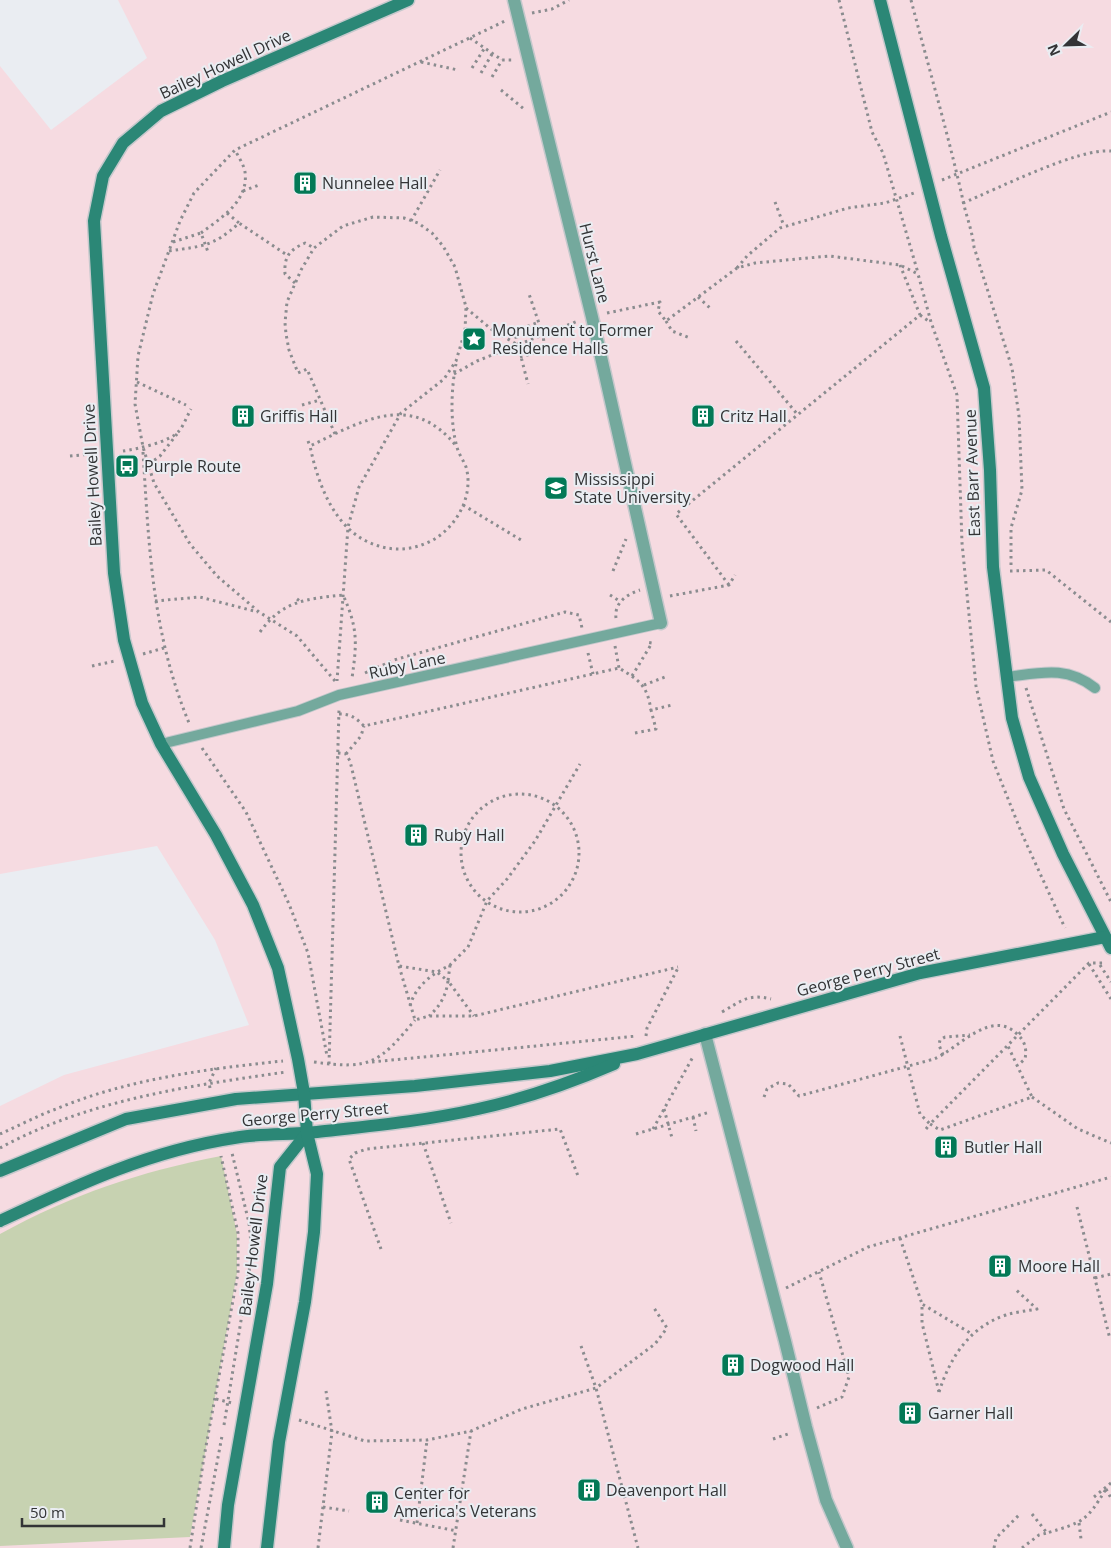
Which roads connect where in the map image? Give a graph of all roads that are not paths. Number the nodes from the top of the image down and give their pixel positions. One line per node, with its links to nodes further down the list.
1 (408, 0): 7 (street, Bailey Howell Drive)
2 (514, 0): 4 (street, Hurst Lane)
3 (880, 0): 5 (street, East Barr Avenue)
4 (661, 623): 7 (lane, Ruby Lane)
5 (1006, 677): 6 (lane); 8 (street, East Barr Avenue)
6 (1095, 688)
7 (161, 744): 11 (street, Bailey Howell Drive)
8 (1109, 940): 9 (street, George Perry Street)
9 (705, 1034): 10 (street, George Perry Street); 17 (street)
10 (637, 1054): 11 (street, George Perry Street); 12 (street, George Perry Street)
11 (304, 1093): 12 (street, Bailey Howell Drive); 13 (street, George Perry Street)
12 (307, 1133): 14 (street, George Perry Street); 15 (street, Bailey Howell Drive); 16 (street)
13 (0, 1171)
14 (0, 1221)
15 (224, 1548)
16 (267, 1548)
17 (847, 1548)

